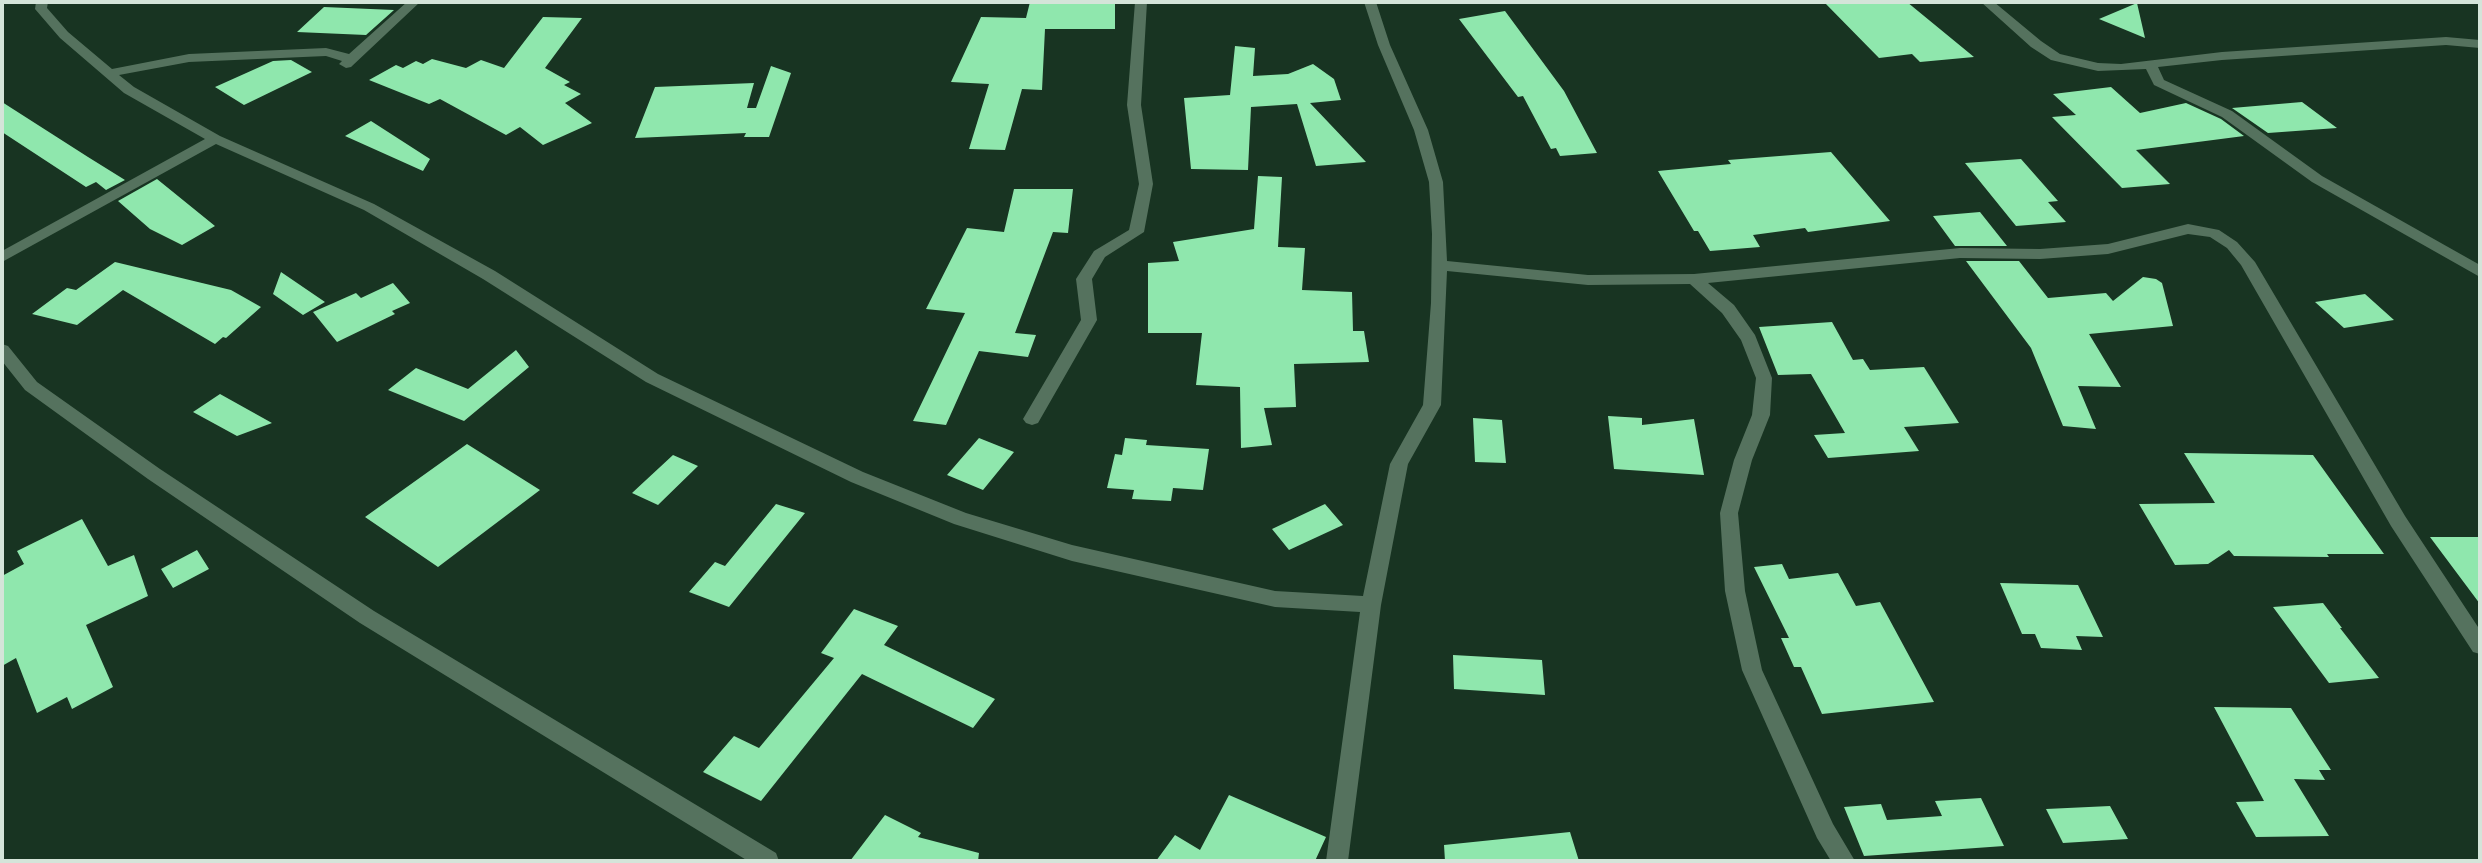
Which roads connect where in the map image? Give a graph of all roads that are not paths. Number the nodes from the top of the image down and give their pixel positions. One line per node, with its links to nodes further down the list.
1 (42, 2): 8 (street)
2 (414, 2): 8 (street)
3 (1141, 2): 15 (street)
4 (1370, 2): 11 (street)
5 (1987, 2): 7 (street)
6 (2480, 44): 7 (street)
7 (2151, 66): 12 (street)
8 (109, 73): 9 (street)
9 (215, 139): 10 (street); 16 (street)
10 (2, 257)
11 (1440, 265): 13 (street); 16 (street)
12 (2480, 272)
13 (1694, 279): 17 (street); 20 (street)
14 (2, 351): 18 (street)
15 (1032, 419)
16 (1371, 605): 19 (street)
17 (2480, 646)
18 (768, 861)
19 (1337, 861)
20 (1844, 861)

